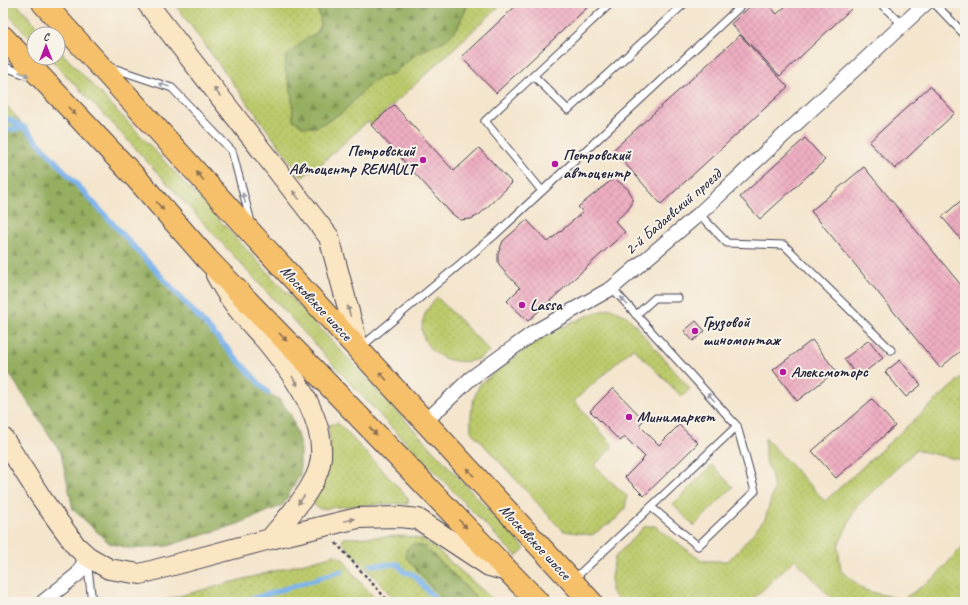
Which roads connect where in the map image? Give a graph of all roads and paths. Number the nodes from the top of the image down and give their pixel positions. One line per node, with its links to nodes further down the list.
1 (43, 3): 12 (highway, Московское шоссе)
2 (147, 3): 23 (street, one-way to 2)
3 (611, 3): 14 (lane)
4 (685, 3): 14 (lane)
5 (744, 3): 16 (lane)
6 (880, 3): 9 (lane)
7 (926, 3): 9 (street, 2-й Бадаевский проезд)
8 (934, 3): 10 (lane)
9 (903, 25): 17 (street, 2-й Бадаевский проезд)
10 (965, 35)
11 (3, 37): 15 (highway)
12 (98, 63): 18 (highway, Московское шоссе, one-way to 12); 18 (lane, one-way to 12)
13 (3, 66): 15 (lane, one-way to 15)
14 (534, 76): 16 (lane)
15 (45, 82): 19 (highway, one-way to 19)
16 (542, 191): 23 (lane)
17 (699, 214): 20 (street, 2-й Бадаевский проезд); 24 (lane)
18 (254, 236): 23 (highway, Московское шоссе)
19 (207, 259): 30 (street, one-way to 30); 32 (highway, one-way to 32)
20 (612, 288): 22 (lane, one-way to 20); 25 (street, 2-й Бадаевский проезд)
21 (678, 298): 22 (lane)
22 (636, 315): 26 (lane, one-way to 22)
23 (359, 349): 25 (highway, Московское шоссе, one-way to 23)
24 (891, 350)
25 (425, 422): 33 (highway, Московское шоссе, one-way to 25)
26 (737, 426): 28 (lane); 28 (lane)
27 (3, 438): 31 (street)
28 (651, 507): 33 (lane)
29 (321, 526): 30 (street); 32 (street, one-way to 32); 37 (path)
30 (270, 539): 31 (street)
31 (87, 556): 35 (street); 36 (lane)
32 (510, 572): 34 (highway)
33 (572, 582): 38 (highway, Московское шоссе)
34 (530, 598)
35 (43, 602)
36 (92, 602)
37 (389, 602)
38 (591, 602)

